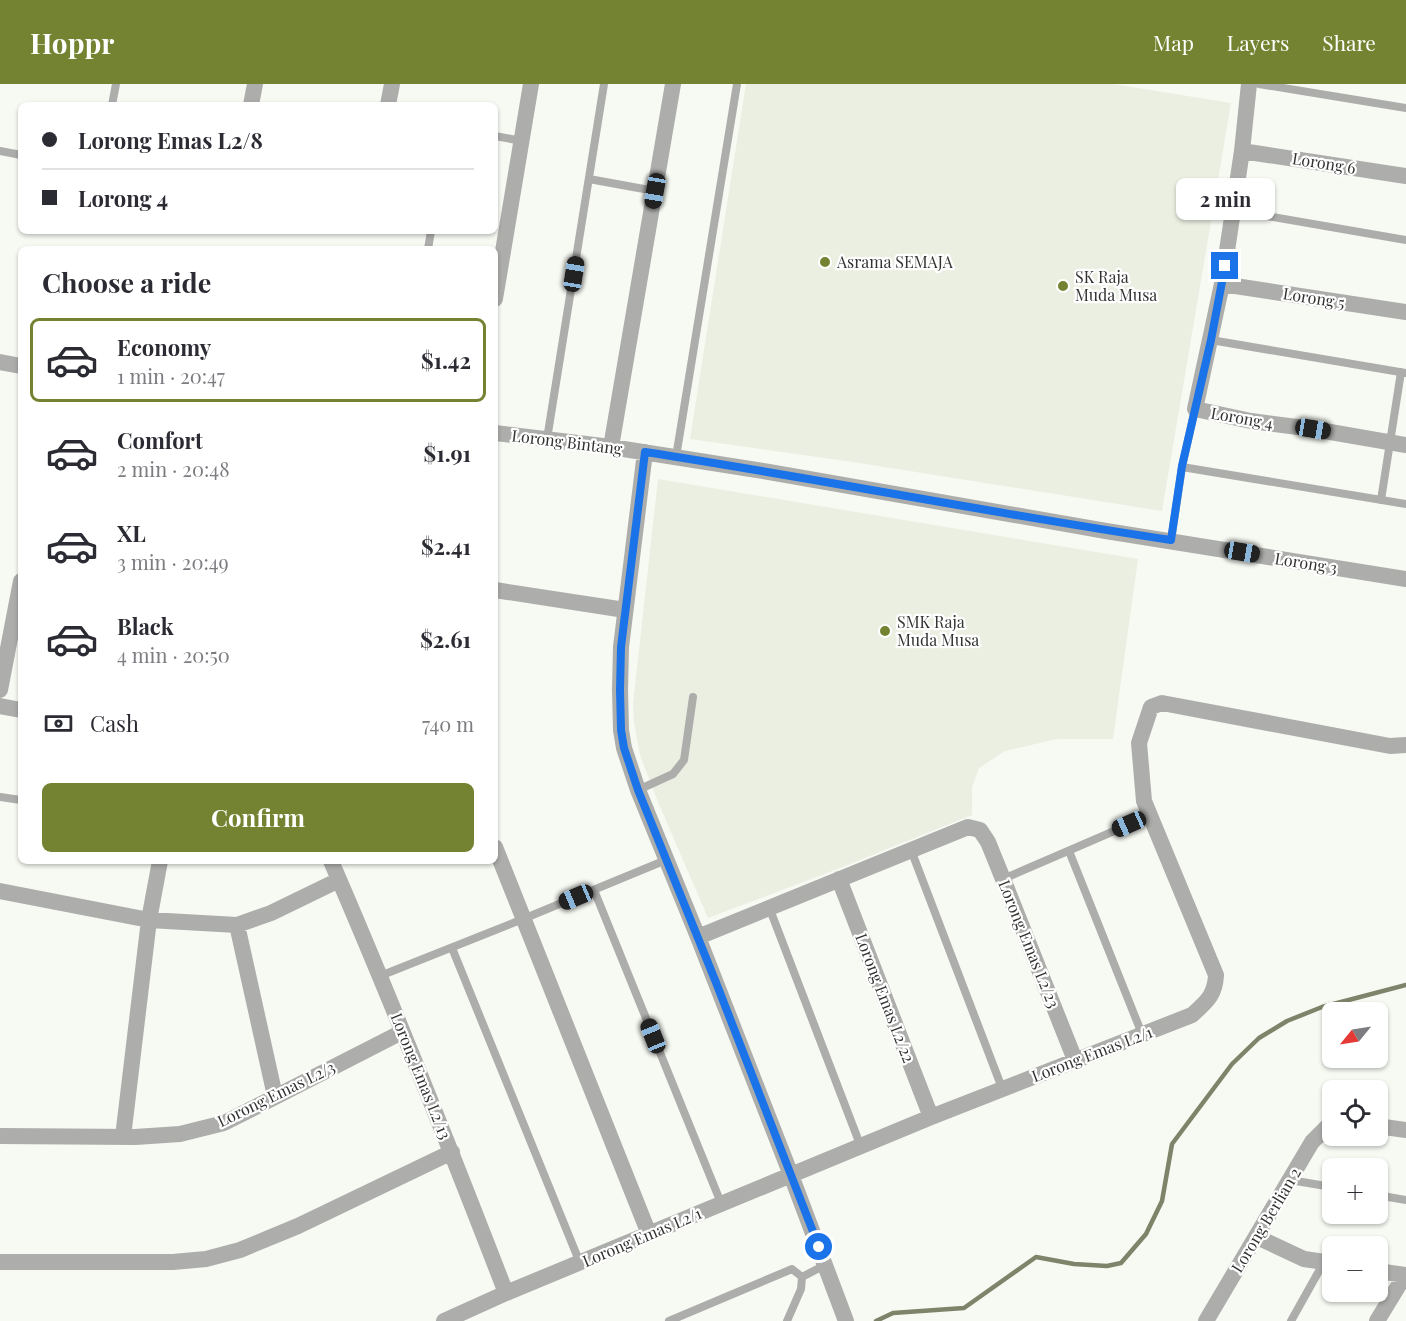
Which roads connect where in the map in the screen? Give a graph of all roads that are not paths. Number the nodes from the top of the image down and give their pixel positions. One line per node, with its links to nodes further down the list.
1 (116, 84): 10 (lane)
2 (255, 84): 11 (street)
3 (392, 84): 12 (street)
4 (531, 84): 15 (street)
5 (604, 84): 20 (lane)
6 (673, 84): 21 (street)
7 (737, 84): 37 (lane)
8 (1249, 84): 17 (street, Lorong 4)
9 (1259, 84): 13 (lane)
10 (113, 102)
11 (252, 102)
12 (389, 102)
13 (1406, 108)
14 (498, 137): 15 (lane)
15 (522, 141): 24 (street)
16 (0, 151): 18 (lane)
17 (1242, 151): 19 (street, Lorong 6); 22 (street, Lorong 4)
18 (18, 154)
19 (1406, 176)
20 (589, 179): 21 (lane); 33 (lane)
21 (655, 191): 35 (street)
22 (1232, 210): 23 (lane); 25 (street, Lorong 4)
23 (1406, 240)
24 (498, 281)
25 (1222, 284): 26 (street, Lorong 5); 27 (street, Lorong 4)
26 (1406, 312)
27 (1211, 340): 30 (lane); 31 (street, Lorong 4)
28 (0, 362): 29 (street)
29 (18, 365)
30 (1403, 373): 34 (lane)
31 (1195, 409): 34 (street, Lorong 4); 38 (lane)
32 (498, 433): 33 (street, Lorong Bintang)
33 (547, 439): 35 (street, Lorong Bintang)
34 (1398, 443): 39 (lane)
35 (611, 447): 36 (street, Lorong Bintang)
36 (645, 452): 37 (street, Lorong Bintang); 45 (street)
37 (676, 457): 41 (street, Lorong Bintang)
38 (1182, 466): 39 (lane); 41 (lane)
39 (1381, 500): 40 (lane)
40 (1406, 504)
41 (1171, 540): 42 (street, Lorong 3)
42 (1406, 579)
43 (498, 590): 45 (street)
44 (18, 601): 46 (street)
45 (625, 610): 52 (street)
46 (6, 617): 47 (street)
47 (0, 685)
48 (693, 697): 52 (lane)
49 (0, 706): 50 (street)
50 (18, 709)
51 (1406, 745): 55 (street, Lorong Emas L2/1)
52 (638, 790): 59 (street)
53 (0, 796): 54 (lane)
54 (18, 799)
55 (1149, 816): 57 (lane); 75 (street, Lorong Emas L2/1)
56 (911, 850): 62 (street); 63 (street, Lorong Emas L2/23); 77 (lane)
57 (1069, 851): 63 (lane); 75 (lane)
58 (498, 854): 68 (street)
59 (666, 860): 65 (lane); 71 (street)
60 (159, 864): 69 (street)
61 (332, 864): 64 (street, Lorong Emas L2/13)
62 (839, 879): 67 (street); 79 (street, Lorong Emas L2/22)
63 (1003, 879): 76 (street, Lorong Emas L2/23)
64 (339, 880): 70 (street); 73 (street, Lorong Emas L2/13)
65 (594, 890): 68 (lane); 92 (lane)
66 (0, 891): 69 (street)
67 (769, 907): 71 (street); 85 (lane)
68 (524, 919): 72 (lane); 93 (street)
69 (149, 920): 70 (street); 84 (street)
70 (237, 925): 78 (street)
71 (698, 937): 87 (street)
72 (452, 948): 73 (lane); 97 (lane)
73 (380, 976): 74 (street, Lorong Emas L2/13)
74 (402, 1032): 78 (street, Lorong Emas L2/3); 86 (street, Lorong Emas L2/13)
75 (1142, 1034): 76 (street, Lorong Emas L2/1)
76 (1075, 1060): 77 (street, Lorong Emas L2/1)
77 (1002, 1088): 79 (street, Lorong Emas L2/1)
78 (275, 1096): 84 (street, Lorong Emas L2/3)
79 (931, 1117): 85 (street, Lorong Emas L2/1)
80 (1388, 1128): 81 (street)
81 (1406, 1130)
82 (1322, 1132): 88 (street, Lorong Berlian 2)
83 (0, 1136): 84 (street, Lorong Emas L2/3)
84 (123, 1137)
85 (861, 1147): 87 (street, Lorong Emas L2/1)
86 (452, 1152): 95 (street); 103 (street, Lorong Emas L2/13)
87 (791, 1175): 92 (street, Lorong Emas L2/1); 98 (street)
88 (1290, 1180): 89 (lane); 94 (street, Lorong Berlian 2)
89 (1322, 1185)
90 (1388, 1197): 91 (lane)
91 (1406, 1200)
92 (721, 1203): 93 (street, Lorong Emas L2/1)
93 (649, 1234): 97 (street, Lorong Emas L2/1)
94 (1257, 1237): 96 (street); 108 (street, Lorong Berlian 2)
95 (0, 1262)
96 (1322, 1262)
97 (580, 1263): 103 (street, Lorong Emas L2/1)
98 (825, 1265): 102 (lane); 107 (street)
99 (1322, 1272): 109 (lane)
100 (1388, 1273): 101 (street)
101 (1405, 1275): 110 (street)
102 (802, 1277): 105 (lane); 106 (lane)
103 (506, 1293): 104 (street, Lorong Emas L2/1)
104 (444, 1321)
105 (669, 1321)
106 (787, 1321)
107 (846, 1321)
108 (1206, 1321)
109 (1291, 1321)
110 (1377, 1321)

